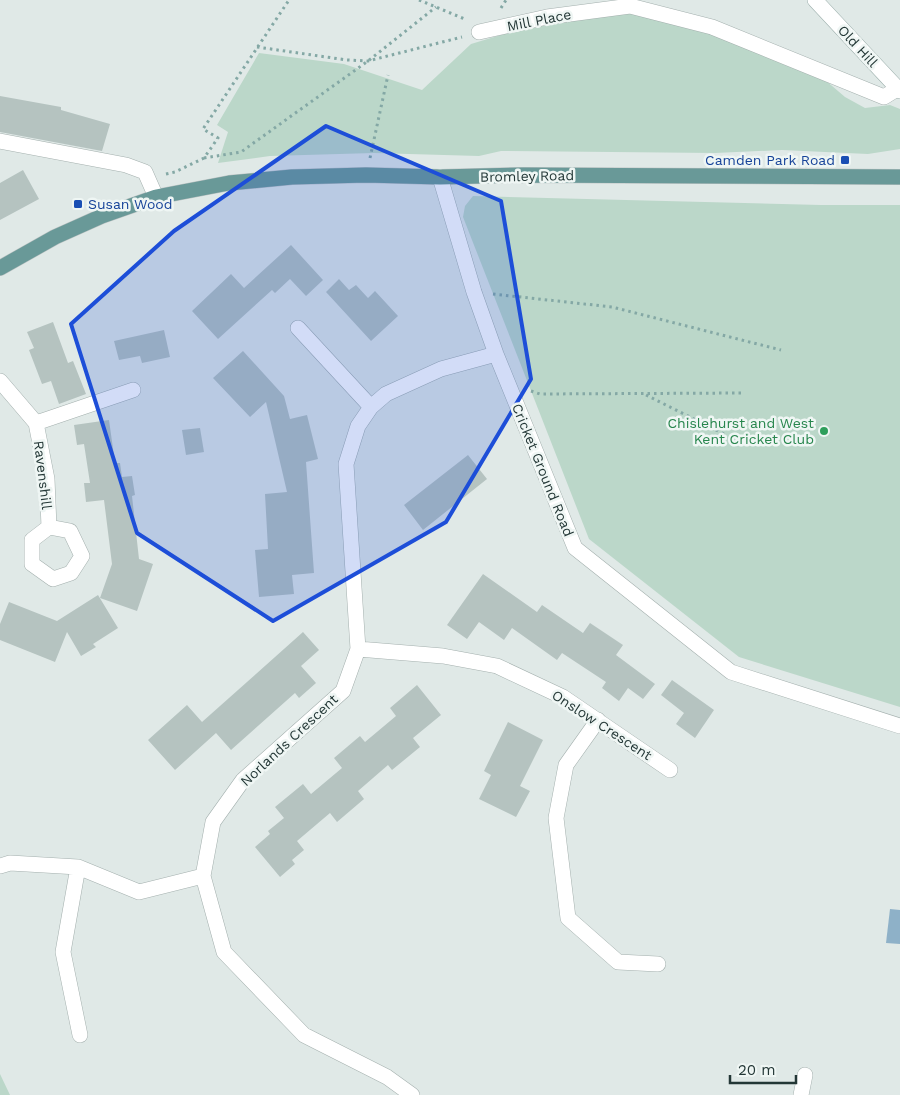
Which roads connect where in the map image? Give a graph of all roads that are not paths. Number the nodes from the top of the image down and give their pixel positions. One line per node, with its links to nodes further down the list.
1 (815, 0): 3 (street, Old Hill)
2 (476, 27): 3 (street, Mill Place)
3 (899, 90)
4 (0, 141): 7 (street)
5 (440, 177): 6 (main road, Bromley Road); 7 (main road, Bromley Road); 10 (street, Cricket Ground Road)
6 (900, 177)
7 (156, 197): 8 (main road, Bromley Road)
8 (0, 268)
9 (298, 328): 13 (street)
10 (496, 354): 13 (street, Norlands Crescent); 18 (street, Cricket Ground Road)
11 (0, 381): 14 (street, Ravenshill)
12 (133, 390): 14 (street, Ravenshill)
13 (371, 407): 16 (street, Norlands Crescent)
14 (36, 423): 15 (street, Ravenshill)
15 (49, 527)
16 (358, 649): 17 (street, Onslow Crescent); 22 (street, Norlands Crescent)
17 (598, 720): 19 (street, Onslow Crescent); 23 (street)
18 (900, 726)
19 (670, 770)
20 (0, 866): 21 (street)
21 (78, 867): 22 (street); 24 (street)
22 (203, 876): 26 (street, Norlands Crescent)
23 (658, 964)
24 (80, 1035)
25 (805, 1074): 27 (street)
26 (412, 1095)
27 (801, 1095)

